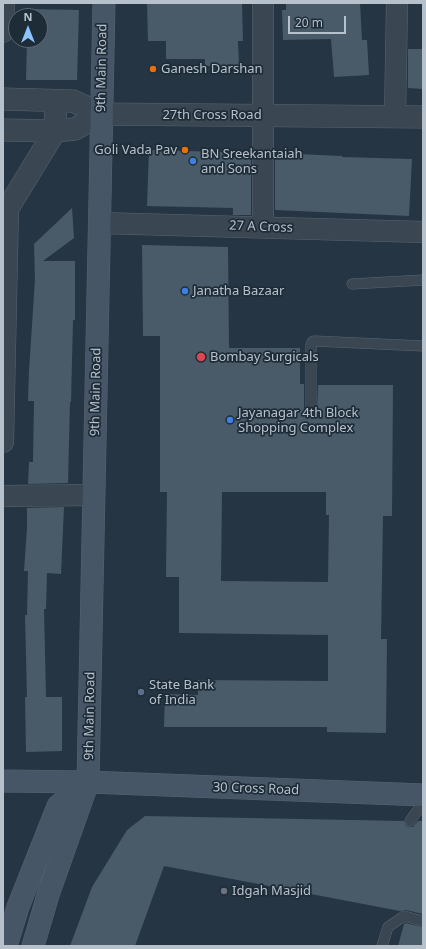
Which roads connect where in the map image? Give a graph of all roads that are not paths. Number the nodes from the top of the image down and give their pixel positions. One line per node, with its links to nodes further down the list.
1 (4, 3): 5 (street)
2 (104, 3): 8 (main road, 9th Main Road)
3 (263, 3): 9 (street)
4 (397, 3): 10 (street)
5 (3, 32)
6 (3, 99): 7 (street, 27th Cross Road)
7 (56, 101): 8 (street, 27th Cross Road); 13 (street)
8 (101, 114): 9 (street, 27th Cross Road); 13 (street); 15 (main road, 9th Main Road)
9 (263, 115): 10 (street, 27th Cross Road); 16 (street)
10 (395, 117): 11 (street, 27th Cross Road)
11 (423, 117)
12 (3, 130): 13 (street)
13 (55, 131): 14 (street)
14 (6, 210): 22 (street)
15 (99, 223): 16 (street, 27 A Cross); 23 (main road, 9th Main Road)
16 (263, 227): 17 (street, 27 A Cross)
17 (423, 232)
18 (423, 280): 19 (lane)
19 (352, 284)
20 (423, 346): 21 (lane)
21 (311, 409)
22 (3, 442)
23 (94, 495): 24 (street); 26 (main road, 9th Main Road)
24 (3, 496)
25 (3, 781): 26 (main road, 30 Cross Road)
26 (88, 782): 27 (main road, 30 Cross Road); 31 (main road); 32 (main road, 9th Main Road)
27 (423, 796)
28 (423, 803): 29 (lane)
29 (410, 821)
30 (423, 921): 33 (lane)
31 (6, 946)
32 (33, 946)
33 (382, 946)

